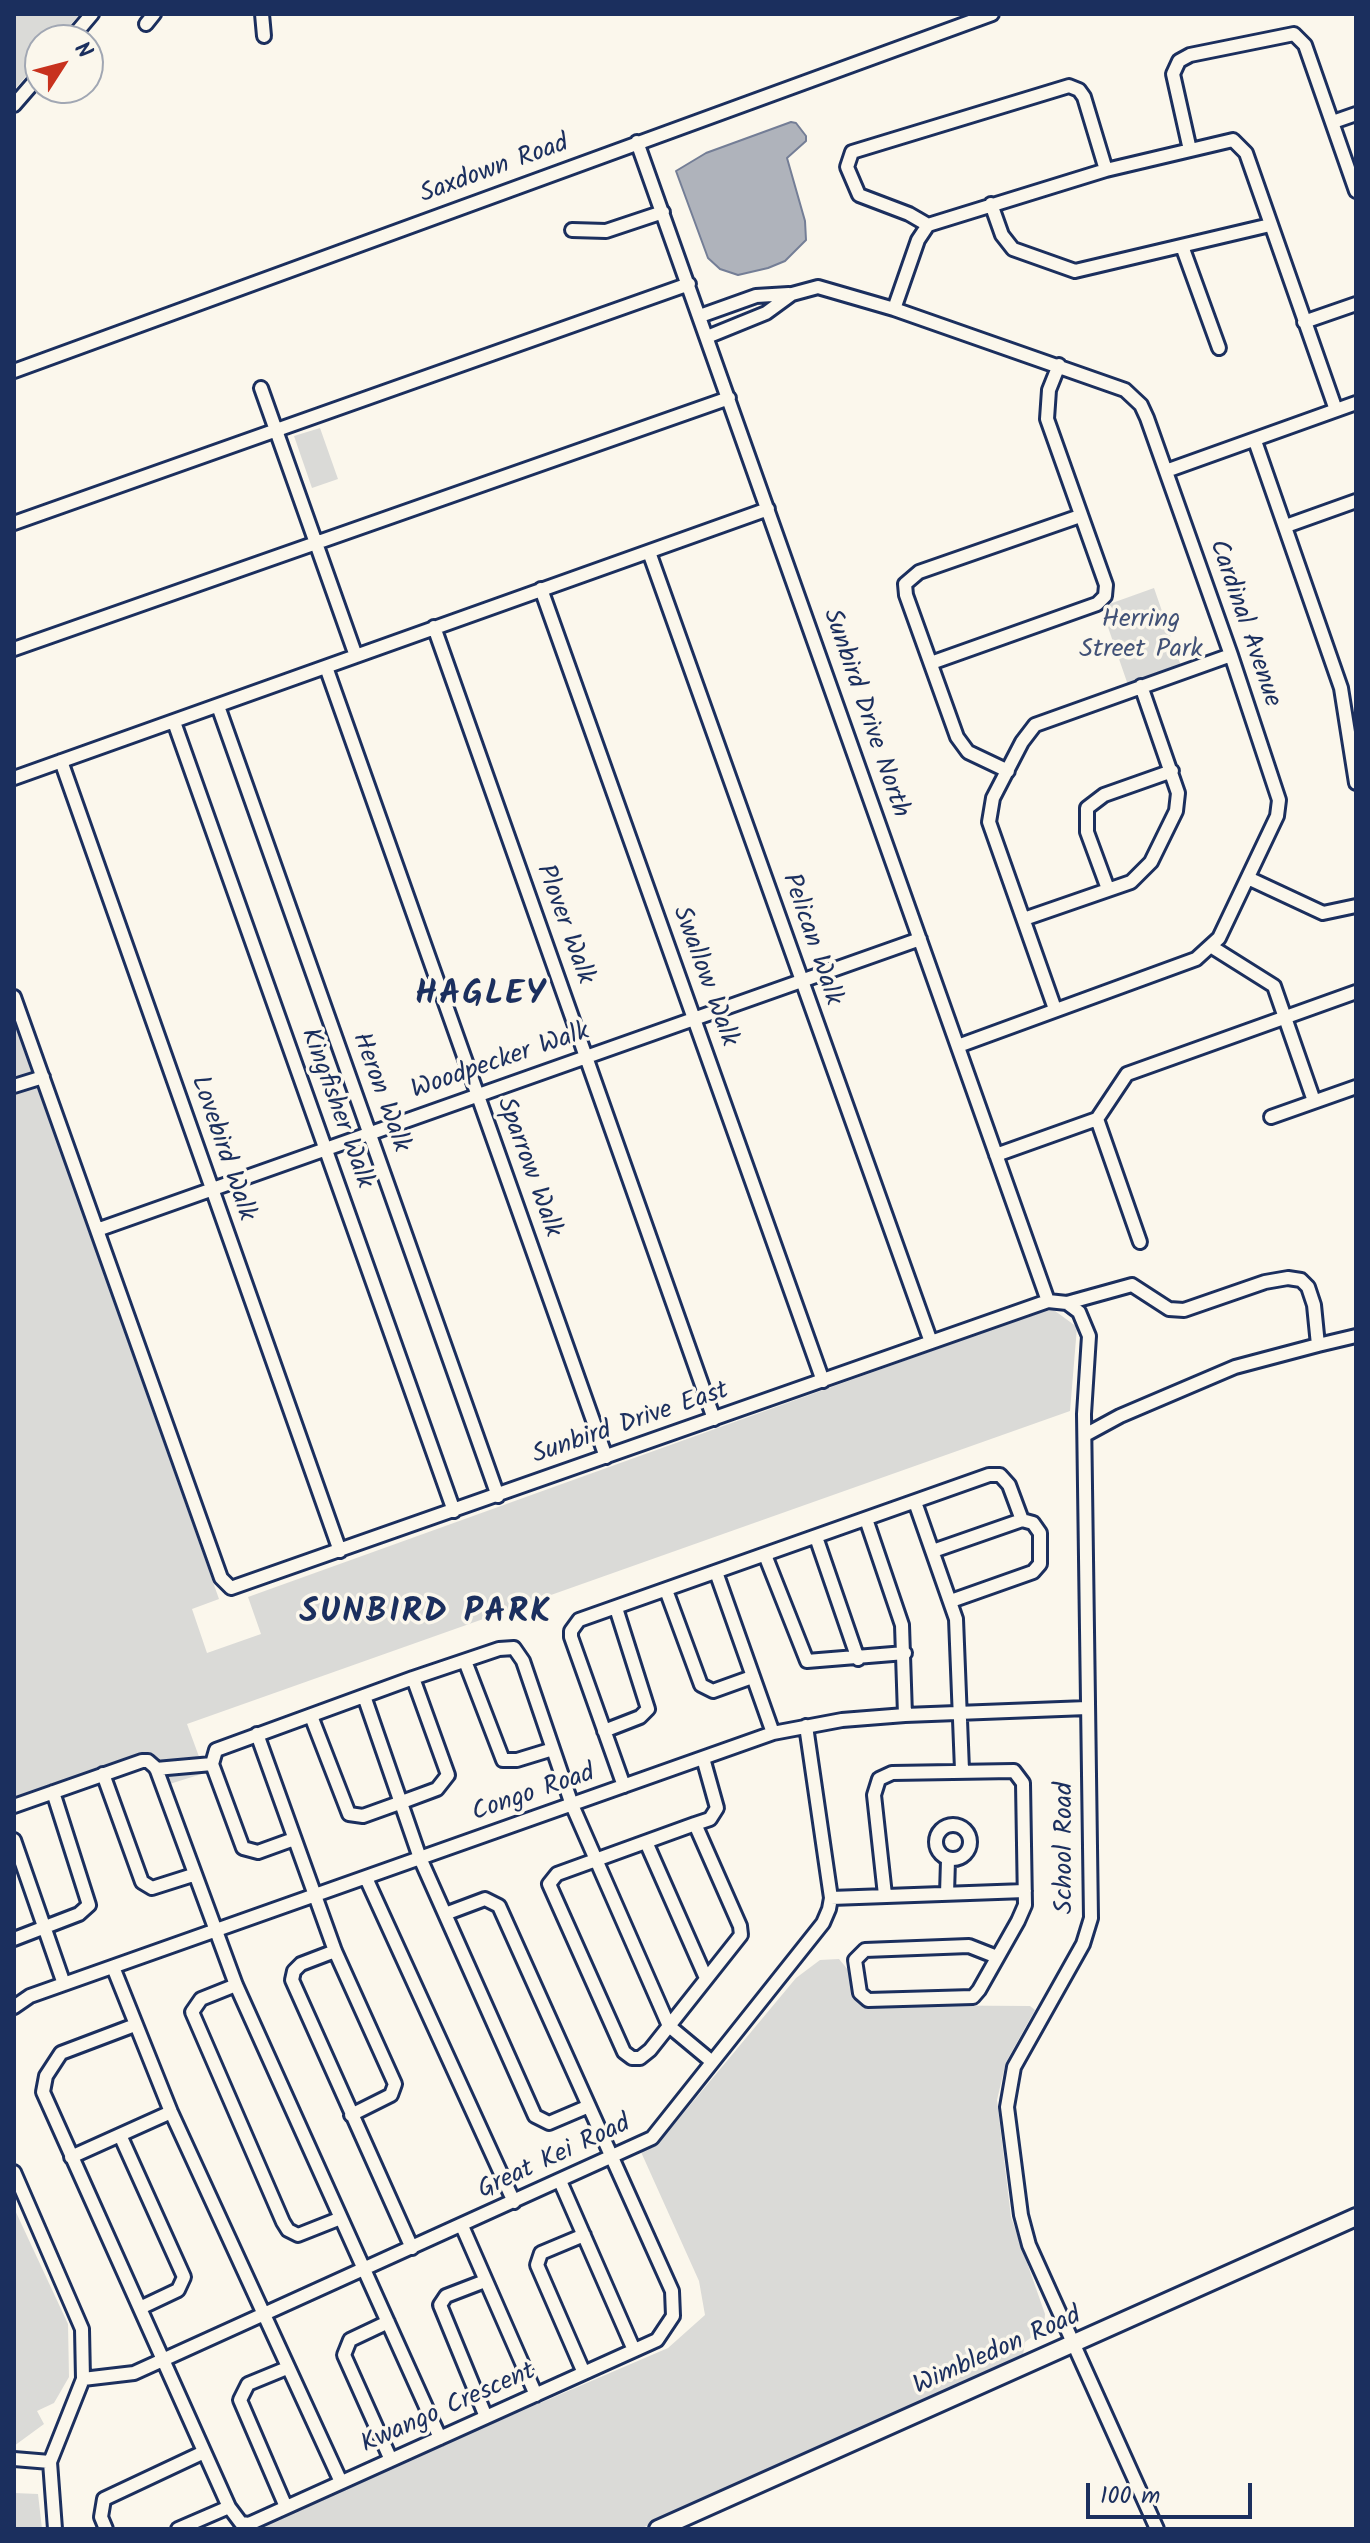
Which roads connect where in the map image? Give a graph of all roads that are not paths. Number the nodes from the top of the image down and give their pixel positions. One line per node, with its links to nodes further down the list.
1 (262, 14): 3 (street)
2 (992, 14): 6 (street, Saxdown Road)
3 (264, 36)
4 (1356, 114): 5 (street)
5 (1333, 122): 7 (street); 9 (street)
6 (637, 142): 11 (street, Sunbird Drive North); 25 (street, Saxdown Road)
7 (1190, 150): 8 (street); 13 (street)
8 (1106, 170): 10 (street); 12 (street)
9 (1356, 191)
10 (991, 204): 12 (street); 15 (street)
11 (663, 212): 14 (street); 16 (street, Sunbird Drive North)
12 (928, 225): 19 (street)
13 (1270, 225): 15 (street); 21 (street)
14 (572, 230)
15 (1182, 246): 23 (street)
16 (689, 284): 20 (street, Sunbird Drive North); 30 (street)
17 (792, 294): 19 (street, Cardinal Avenue); 20 (street, Cardinal Avenue); 22 (street, Cardinal Avenue)
18 (1356, 304): 21 (street)
19 (894, 309): 24 (street, Cardinal Avenue)
20 (700, 316): 22 (street, Sunbird Drive North)
21 (1304, 322): 29 (street)
22 (707, 337): 27 (street, Sunbird Drive North)
23 (1219, 348)
24 (1059, 365): 32 (street, Cardinal Avenue); 35 (street)
25 (14, 371)
26 (261, 388): 30 (street)
27 (729, 398): 34 (street, Sunbird Drive North); 38 (street)
28 (1356, 403): 29 (street)
29 (1336, 410): 31 (street)
30 (275, 431): 36 (street); 38 (street)
31 (1255, 441): 32 (street); 37 (street)
32 (1166, 471): 43 (street, Cardinal Avenue)
33 (1356, 501): 37 (street)
34 (768, 509): 39 (street); 59 (street, Sunbird Drive North)
35 (1080, 516): 45 (street); 45 (street)
36 (14, 523)
37 (1286, 526): 54 (street)
38 (315, 544): 42 (street); 44 (street)
39 (649, 552): 40 (street); 61 (street, Pelican Walk)
40 (541, 589): 41 (street); 65 (street, Swallow Walk)
41 (434, 627): 44 (street); 68 (street, Plover Walk)
42 (14, 649)
43 (1231, 655): 47 (street); 55 (street, Cardinal Avenue)
44 (356, 656): 46 (street)
45 (931, 663): 51 (street)
46 (326, 667): 48 (street); 72 (street, Sparrow Walk)
47 (1141, 686): 51 (street); 52 (street)
48 (218, 706): 49 (street); 76 (street, Heron Walk)
49 (174, 722): 50 (street); 77 (street, Kingfisher Walk)
50 (61, 761): 53 (street); 79 (street, Lovebird Walk)
51 (1008, 771): 58 (street)
52 (1172, 771): 56 (street); 56 (street)
53 (14, 778)
54 (1356, 783)
55 (1248, 878): 57 (street); 60 (street, Cardinal Avenue)
56 (1108, 889): 58 (street)
57 (1356, 906)
58 (1024, 919): 64 (street)
59 (920, 939): 61 (street, Woodpecker Walk); 67 (street, Sunbird Drive North)
60 (1212, 947): 64 (street); 66 (street)
61 (801, 980): 65 (street, Woodpecker Walk); 85 (street, Pelican Walk)
62 (1356, 992): 66 (street)
63 (14, 997): 69 (street)
64 (1055, 1009): 67 (street)
65 (694, 1018): 68 (street, Woodpecker Walk); 87 (street, Swallow Walk)
66 (1285, 1018): 73 (street); 75 (street)
67 (958, 1046): 78 (street, Sunbird Drive North)
68 (586, 1057): 72 (street, Woodpecker Walk); 88 (street, Plover Walk)
69 (43, 1077): 70 (street); 80 (street)
70 (14, 1086)
71 (1356, 1087): 73 (street)
72 (477, 1094): 76 (street, Woodpecker Walk); 90 (street, Sparrow Walk)
73 (1314, 1101): 74 (street)
74 (1271, 1117)
75 (1097, 1119): 78 (street); 81 (street)
76 (370, 1133): 77 (street, Woodpecker Walk); 91 (street, Heron Walk)
77 (325, 1148): 79 (street, Woodpecker Walk); 93 (street, Kingfisher Walk)
78 (996, 1155): 82 (street, Sunbird Drive North)
79 (211, 1190): 80 (street, Woodpecker Walk); 97 (street, Lovebird Walk)
80 (97, 1230): 97 (street, Sunbird Drive East)
81 (1140, 1242)
82 (1048, 1301): 83 (street); 85 (street, Sunbird Drive East)
83 (1067, 1303): 86 (street); 89 (street, School Road)
84 (1356, 1336): 86 (street)
85 (931, 1342): 87 (street, Sunbird Drive East)
86 (1318, 1345): 89 (street)
87 (823, 1381): 88 (street, Sunbird Drive East)
88 (714, 1419): 90 (street, Sunbird Drive East)
89 (1085, 1435): 110 (street, School Road)
90 (606, 1457): 91 (street, Sunbird Drive East)
91 (498, 1496): 93 (street, Sunbird Drive East)
92 (915, 1502): 94 (street); 95 (street); 98 (street)
93 (454, 1511): 97 (street, Sunbird Drive East)
94 (866, 1519): 96 (street); 104 (street)
95 (1022, 1520): 98 (street); 102 (street)
96 (816, 1537): 99 (street); 105 (street)
97 (340, 1551)
98 (933, 1551): 102 (street)
99 (765, 1555): 100 (street); 105 (street)
100 (716, 1572): 101 (street); 107 (street)
101 (666, 1590): 103 (street); 107 (street)
102 (951, 1601): 111 (street)
103 (616, 1608): 115 (street); 115 (street)
104 (905, 1653): 105 (street); 112 (street)
105 (858, 1659)
106 (465, 1661): 108 (street); 118 (street); 118 (street)
107 (752, 1677): 116 (street)
108 (413, 1678): 109 (street); 126 (street)
109 (364, 1696): 113 (street); 126 (street)
110 (1087, 1708): 111 (street, Congo Road); 176 (street, School Road)
111 (959, 1712): 112 (street, Congo Road); 122 (street)
112 (905, 1715): 114 (street, Congo Road)
113 (311, 1716): 117 (street); 126 (street)
114 (806, 1726): 116 (street, Congo Road); 142 (street)
115 (604, 1731): 124 (street)
116 (773, 1733): 119 (street, Congo Road)
117 (257, 1734): 120 (street); 130 (street)
118 (553, 1749): 127 (street)
119 (703, 1758): 124 (street, Congo Road); 129 (street)
120 (212, 1764): 121 (street); 130 (street)
121 (156, 1769): 123 (street); 136 (street)
122 (962, 1770): 138 (street); 141 (street)
123 (103, 1774): 125 (street); 136 (street)
124 (624, 1786): 127 (street, Congo Road)
125 (53, 1792): 128 (street); 144 (street)
126 (402, 1802): 133 (street)
127 (572, 1805): 133 (street, Congo Road); 134 (street)
128 (14, 1806)
129 (695, 1824): 132 (street); 150 (street)
130 (294, 1839): 140 (street)
131 (14, 1840): 144 (street)
132 (646, 1842): 134 (street); 150 (street)
133 (420, 1858): 137 (street, Congo Road); 143 (street)
134 (595, 1860): 155 (street); 155 (street)
135 (948, 1860): 139 (street)
136 (193, 1875): 145 (street)
137 (366, 1878): 140 (street, Congo Road); 165 (street)
138 (1025, 1891): 139 (street); 148 (street)
139 (947, 1894): 141 (street)
140 (315, 1895): 145 (street, Congo Road); 147 (street)
141 (885, 1895): 142 (street)
142 (831, 1898): 156 (street, Great Kei Road)
143 (445, 1914): 157 (street, Kwango Crescent); 157 (street)
144 (45, 1928): 146 (street); 151 (street)
145 (214, 1931): 149 (street, Congo Road); 152 (street)
146 (14, 1939)
147 (335, 1951): 159 (street); 159 (street)
148 (997, 1957): 148 (street)
149 (113, 1967): 151 (street, Congo Road); 154 (street)
150 (706, 1978): 155 (street)
151 (64, 1984): 153 (street, Congo Road)
152 (236, 1985): 167 (street); 167 (street)
153 (14, 2007)
154 (135, 2025): 158 (street); 161 (street)
155 (669, 2026): 156 (street)
156 (711, 2061): 162 (street, Great Kei Road)
157 (589, 2106): 162 (street, Kwango Crescent)
158 (171, 2112): 160 (street); 174 (street)
159 (351, 2115): 170 (street)
160 (120, 2135): 161 (street); 173 (street)
161 (71, 2157): 173 (street)
162 (612, 2158): 164 (street, Great Kei Road); 177 (street, Kwango Crescent)
163 (14, 2172): 181 (street)
164 (560, 2181): 165 (street, Great Kei Road); 169 (street)
165 (514, 2202): 168 (street, Great Kei Road)
166 (1356, 2217): 176 (main road, Wimbledon Road)
167 (341, 2218): 171 (street)
168 (462, 2226): 170 (street, Great Kei Road); 172 (street)
169 (584, 2235): 177 (street); 180 (street)
170 (412, 2248): 171 (street, Great Kei Road)
171 (364, 2270): 174 (street, Great Kei Road); 175 (street)
172 (485, 2281): 182 (street); 183 (street)
173 (140, 2308): 178 (street)
174 (263, 2315): 178 (street, Great Kei Road); 179 (street)
175 (388, 2322): 184 (street); 187 (street)
176 (1074, 2346): 195 (main road, Wimbledon Road); 196 (street, School Road)
177 (634, 2350): 180 (street, Kwango Crescent)
178 (164, 2360): 181 (street, Great Kei Road); 185 (street)
179 (287, 2368): 189 (street); 191 (street)
180 (584, 2373): 182 (street, Kwango Crescent)
181 (83, 2379): 188 (street)
182 (536, 2395): 183 (street, Kwango Crescent)
183 (486, 2417): 184 (street, Kwango Crescent)
184 (440, 2438): 187 (street, Kwango Crescent)
185 (204, 2452): 190 (street); 193 (street)
186 (14, 2459): 188 (street)
187 (391, 2460): 189 (street, Kwango Crescent)
188 (50, 2462): 192 (street)
189 (341, 2482): 191 (street, Kwango Crescent)
190 (229, 2507): 191 (street, Kwango Crescent); 194 (street)
191 (286, 2507)
192 (55, 2529)
193 (106, 2529)
194 (178, 2529)
195 (658, 2529)
196 (1157, 2529)

